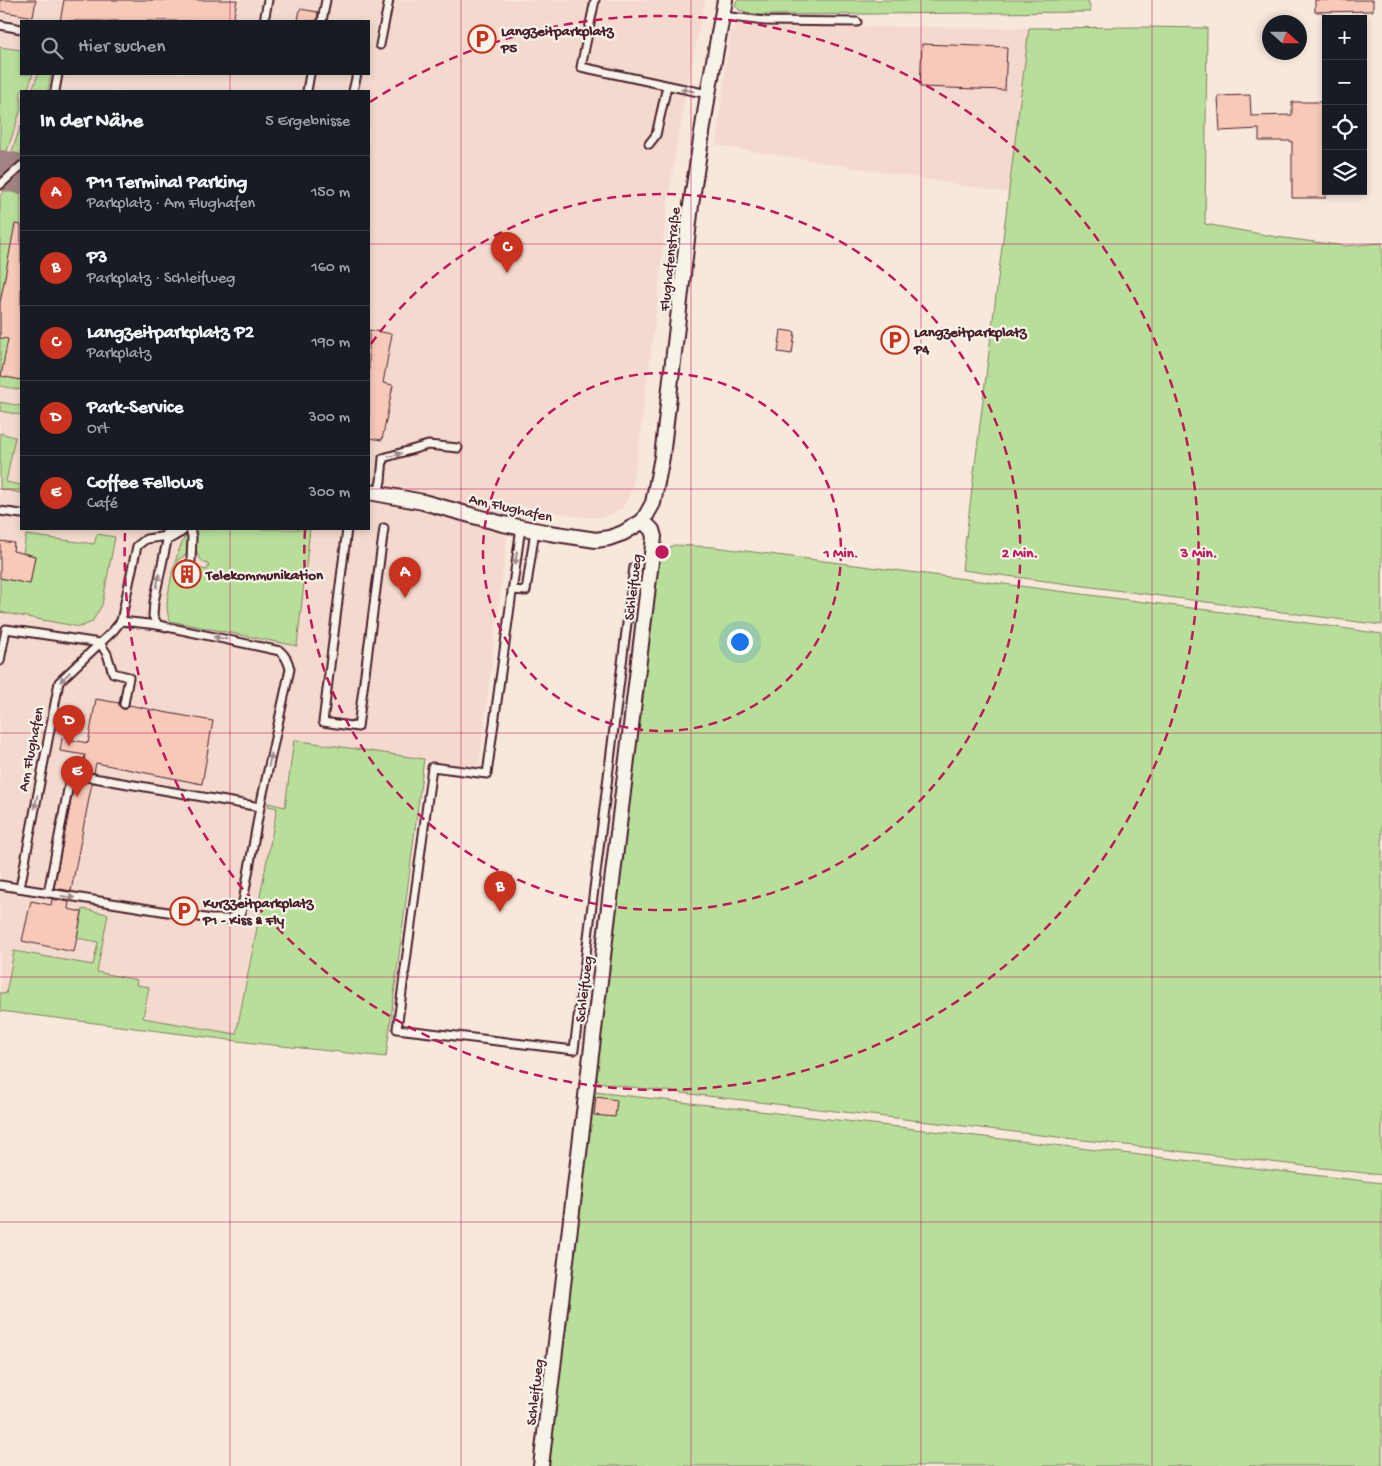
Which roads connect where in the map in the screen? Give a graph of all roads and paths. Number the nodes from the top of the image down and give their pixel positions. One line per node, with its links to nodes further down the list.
1 (268, 0): 7 (lane)
2 (326, 0): 8 (lane)
3 (389, 0): 12 (lane)
4 (595, 0): 16 (lane)
5 (725, 0): 6 (street, Flughafenstraße)
6 (722, 16): 9 (lane); 20 (street, Flughafenstraße)
7 (264, 20)
8 (322, 20)
9 (857, 22)
10 (0, 25): 11 (lane)
11 (20, 29)
12 (380, 45)
13 (58, 75): 17 (lane)
14 (310, 75): 18 (lane)
15 (357, 75): 19 (lane)
16 (667, 86): 20 (lane, one-way to 16); 21 (lane)
17 (55, 90)
18 (307, 90)
19 (353, 90)
20 (708, 94): 28 (street, Flughafenstraße)
21 (649, 144)
22 (20, 167): 23 (lane)
23 (0, 185)
24 (458, 448): 25 (lane, one-way to 24)
25 (374, 493): 29 (street, Am Flughafen)
26 (0, 511): 27 (lane)
27 (20, 514)
28 (643, 521): 33 (street, Am Flughafen); 48 (street, Schleifweg)
29 (520, 527): 33 (street, Am Flughafen); 37 (lane, one-way to 37)
30 (384, 528): 32 (lane)
31 (190, 530): 35 (lane)
32 (347, 530)
33 (535, 530): 37 (lane)
34 (174, 532): 38 (lane); 39 (lane, one-way to 34)
35 (191, 561)
36 (634, 567): 37 (lane)
37 (512, 590)
38 (121, 621): 39 (lane); 41 (lane, Am Flughafen)
39 (158, 626): 44 (lane, one-way to 39)
40 (3, 629): 41 (lane); 42 (lane)
41 (100, 643): 43 (lane); 46 (lane, Am Flughafen, one-way to 46)
42 (0, 661)
43 (124, 704)
44 (260, 807): 47 (lane, one-way to 44); 47 (lane)
45 (0, 885): 46 (lane)
46 (20, 888): 47 (lane)
47 (48, 893)
48 (541, 1466)

